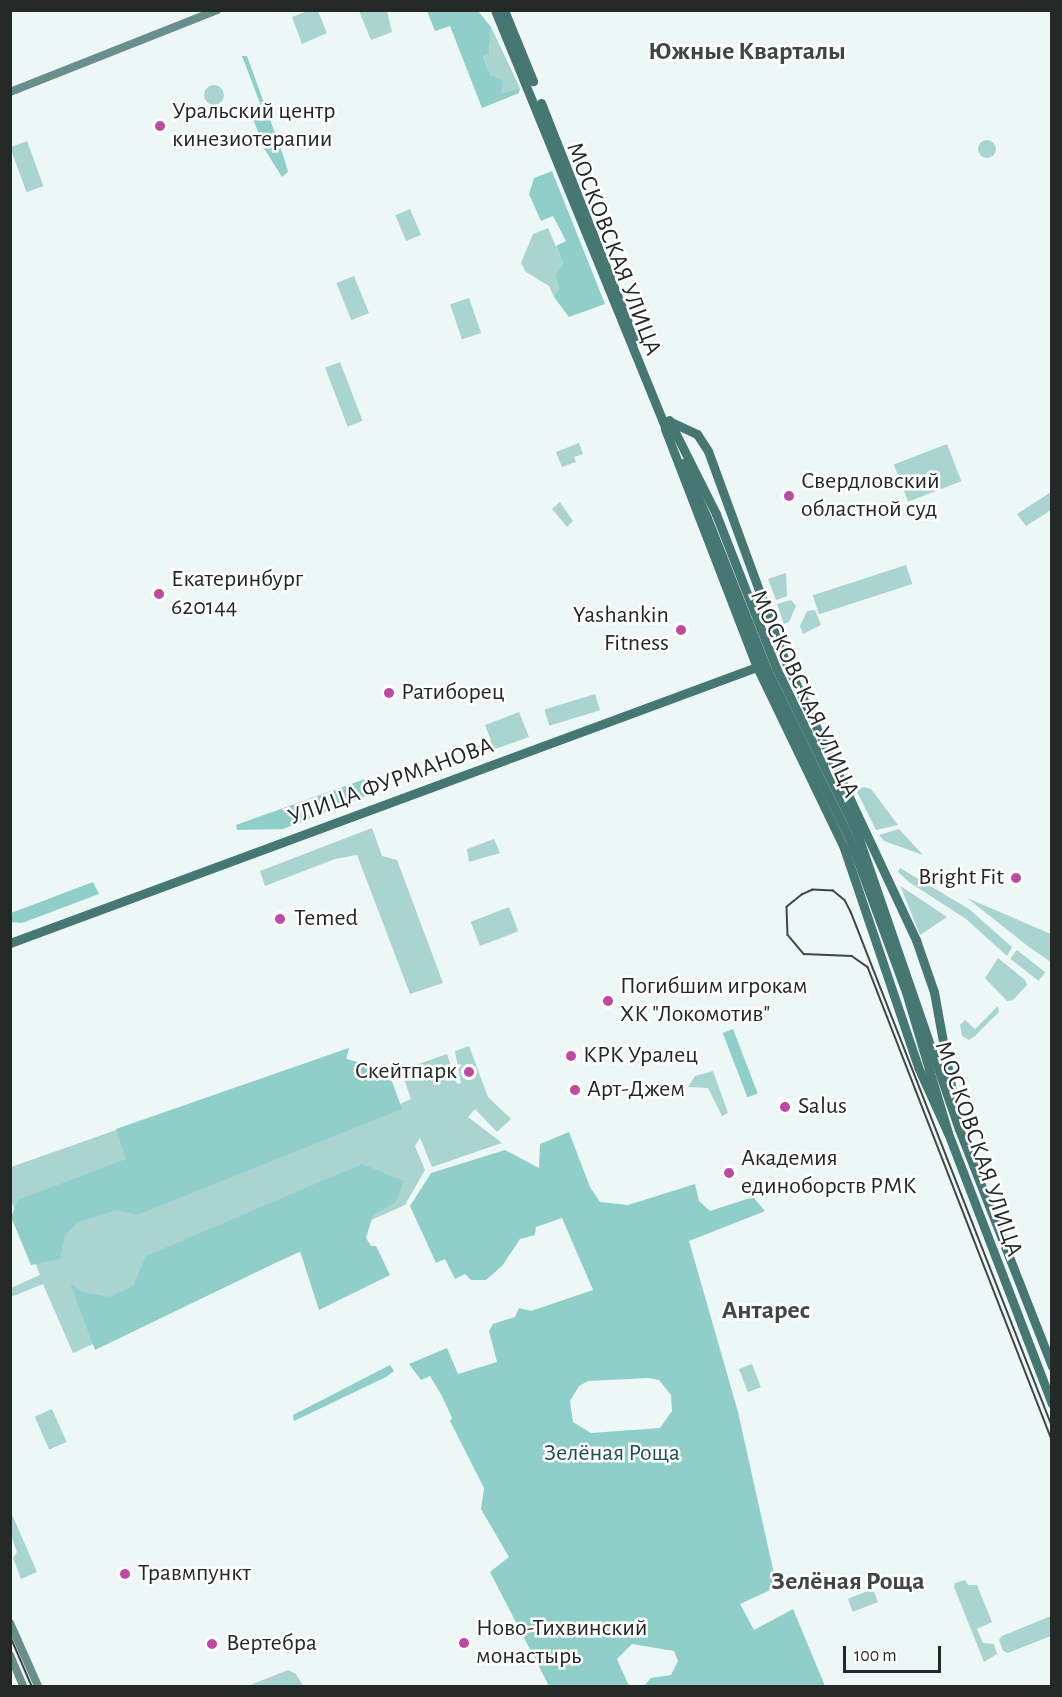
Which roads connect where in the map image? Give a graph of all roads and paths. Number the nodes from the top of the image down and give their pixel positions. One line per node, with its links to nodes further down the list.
1 (217, 10): 4 (main road)
2 (495, 10): 5 (main road, МОСКОВСКАЯ УЛИЦА)
3 (504, 10): 5 (main road, МОСКОВСКАЯ УЛИЦА)
4 (10, 92)
5 (667, 425): 6 (main road, МОСКОВСКАЯ УЛИЦА); 7 (main road, МОСКОВСКАЯ УЛИЦА); 8 (main road)
6 (711, 516): 10 (main road, МОСКОВСКАЯ УЛИЦА, bridge); 11 (main road, МОСКОВСКАЯ УЛИЦА, bridge)
7 (783, 656): 8 (main road, УЛИЦА ФУРМАНОВА); 10 (main road, МОСКОВСКАЯ УЛИЦА, bridge)
8 (757, 667): 9 (main road, УЛИЦА ФУРМАНОВА); 11 (main road)
9 (10, 943)
10 (959, 1129): 12 (main road, МОСКОВСКАЯ УЛИЦА)
11 (948, 1133): 13 (main road, МОСКОВСКАЯ УЛИЦА)
12 (1052, 1366)
13 (1052, 1404)
14 (10, 1623): 17 (main road)
15 (10, 1655): 16 (main road)
16 (23, 1686)
17 (38, 1686)

